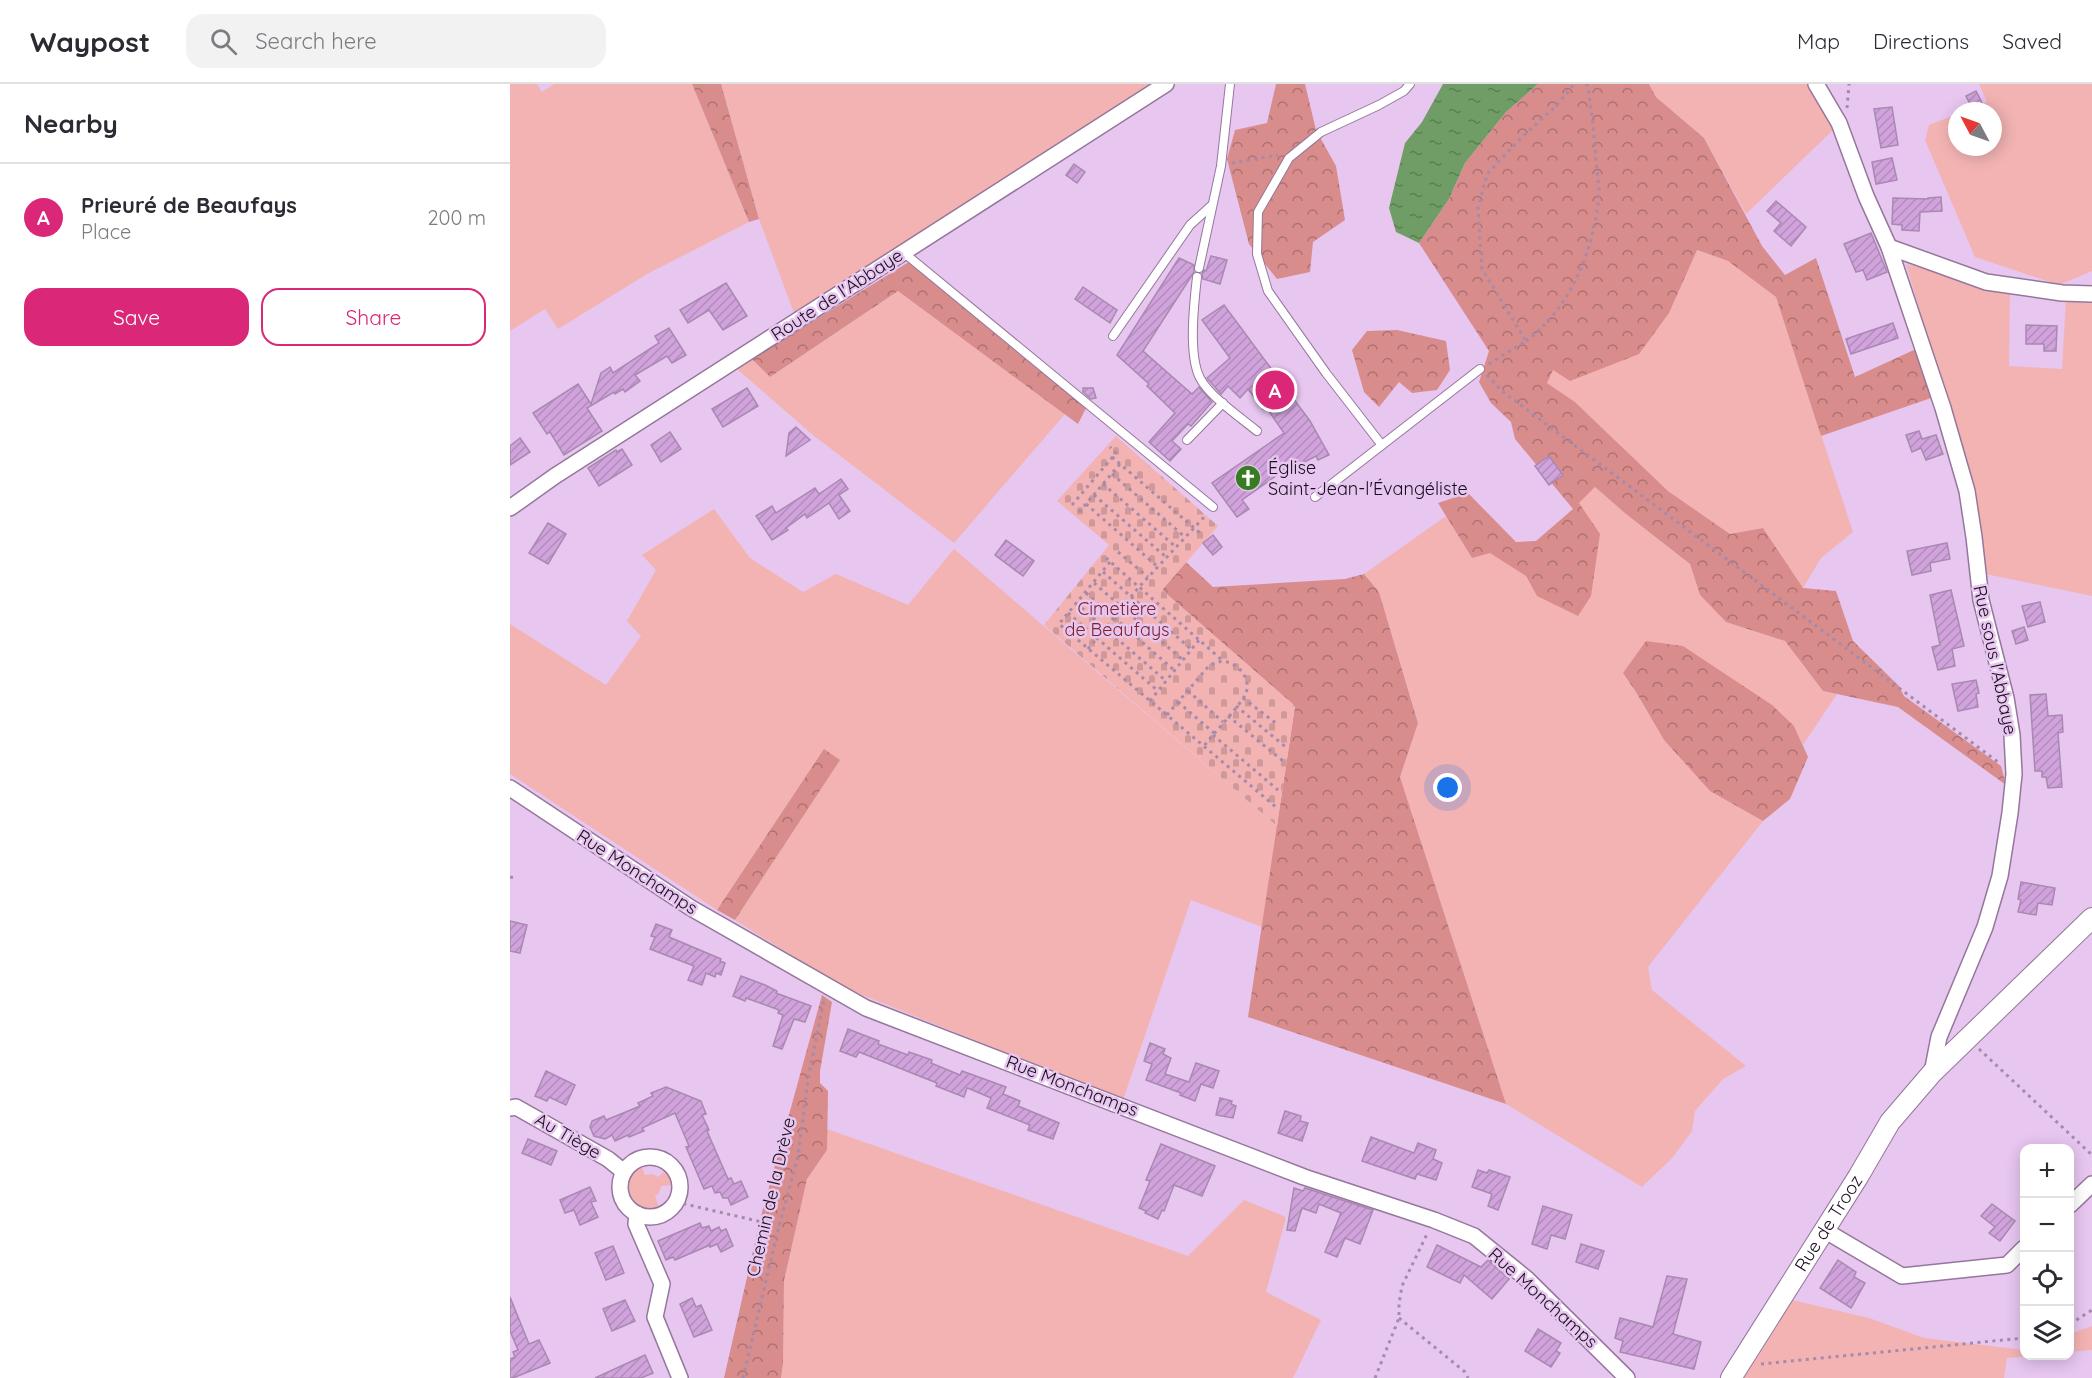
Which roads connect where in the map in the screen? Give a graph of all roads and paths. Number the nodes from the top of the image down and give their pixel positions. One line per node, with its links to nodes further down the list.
1 (1166, 84): 11 (street, Route de l'Abbaye)
2 (1230, 84): 8 (lane)
3 (1410, 84): 7 (lane)
4 (1574, 84): 16 (path)
5 (1587, 84): 16 (path)
6 (1816, 84): 10 (street, Rue sous l'Abbaye)
7 (1289, 158): 8 (path); 21 (lane)
8 (1221, 166): 9 (lane)
9 (1211, 206): 12 (lane); 15 (lane)
10 (1889, 248): 14 (street); 76 (street, Rue sous l'Abbaye)
11 (903, 252): 31 (lane); 32 (street, Route de l'Abbaye)
12 (1199, 268)
13 (1197, 277): 18 (lane)
14 (2092, 294)
15 (1113, 336)
16 (1526, 340): 17 (path)
17 (1480, 369): 21 (lane); 76 (path)
18 (1223, 403): 19 (lane); 20 (lane)
19 (1257, 431)
20 (1187, 440)
21 (1381, 444): 28 (lane)
22 (1110, 447): 23 (path)
23 (1112, 458): 24 (path); 30 (path)
24 (1120, 465): 25 (path); 34 (path)
25 (1112, 474): 26 (path); 36 (path)
26 (1103, 484): 27 (path); 37 (path)
27 (1094, 495): 29 (path); 39 (path)
28 (1315, 497)
29 (1086, 504): 33 (path); 42 (path)
30 (1072, 505)
31 (1213, 507): 34 (path)
32 (510, 508)
33 (1078, 512)
34 (1194, 528): 35 (path); 36 (path)
35 (1200, 533)
36 (1185, 537): 37 (path)
37 (1176, 547): 39 (path)
38 (1118, 552): 44 (path)
39 (1166, 557): 42 (path)
40 (1106, 558): 41 (path)
41 (1110, 562): 43 (path); 46 (path)
42 (1158, 567): 44 (path)
43 (1102, 572): 45 (path); 48 (path)
44 (1148, 577): 46 (path)
45 (1094, 582): 47 (path); 50 (path)
46 (1139, 586): 48 (path); 55 (path)
47 (1085, 593): 49 (path); 52 (path)
48 (1131, 597): 50 (path); 57 (path)
49 (1076, 603): 51 (path); 53 (path)
50 (1122, 607): 52 (path); 58 (path)
51 (1068, 613): 54 (path); 56 (path)
52 (1114, 617): 53 (path); 60 (path)
53 (1105, 628): 54 (path); 61 (path)
54 (1097, 638): 56 (path); 62 (path)
55 (1199, 640): 57 (path); 59 (path)
56 (1088, 649): 65 (path)
57 (1192, 650): 58 (path)
58 (1183, 660): 60 (path)
59 (1223, 661): 63 (path); 64 (path)
60 (1175, 671): 61 (path)
61 (1166, 681): 62 (path)
62 (1158, 691): 65 (path)
63 (1188, 691): 66 (path); 70 (path)
64 (1243, 698): 67 (path); 71 (path)
65 (1150, 701): 68 (path)
66 (1178, 702): 68 (path); 72 (path)
67 (1236, 706): 69 (path); 74 (path)
68 (1167, 715): 73 (path)
69 (1228, 716): 70 (path); 75 (path)
70 (1224, 722): 72 (path)
71 (1277, 724)
72 (1214, 734): 73 (path); 77 (path)
73 (1204, 746): 79 (path)
74 (1287, 748)
75 (1283, 761)
76 (2014, 774): 85 (street, Rue sous l'Abbaye)
77 (1278, 790)
78 (516, 794): 83 (street, Rue Monchamps)
79 (1276, 807)
80 (510, 878): 81 (path)
81 (517, 878)
82 (2092, 918): 85 (street, Rue de Trooz)
83 (827, 986): 93 (street, Rue Monchamps); 94 (path, Chemin de la Drève)
84 (1984, 1042): 87 (path)
85 (1932, 1073): 95 (street, Rue de Trooz)
86 (510, 1108): 88 (street, Au Tiège)
87 (2092, 1155)
88 (624, 1172): 91 (street); 92 (street)
89 (2092, 1184): 90 (street)
90 (2074, 1201)
91 (676, 1202): 92 (street); 94 (path)
92 (637, 1214): 102 (street)
93 (1434, 1220): 98 (path); 106 (street, Rue Monchamps)
94 (779, 1226): 103 (path, Chemin de la Drève)
95 (1824, 1230): 96 (street); 101 (street, Rue de Trooz)
96 (2021, 1252)
97 (2092, 1310): 99 (path)
98 (1399, 1318): 104 (path); 105 (path)
99 (2074, 1321)
100 (2020, 1339): 101 (path)
101 (1735, 1372)
102 (680, 1378)
103 (743, 1378)
104 (1375, 1378)
105 (1468, 1378)
106 (1627, 1378)

